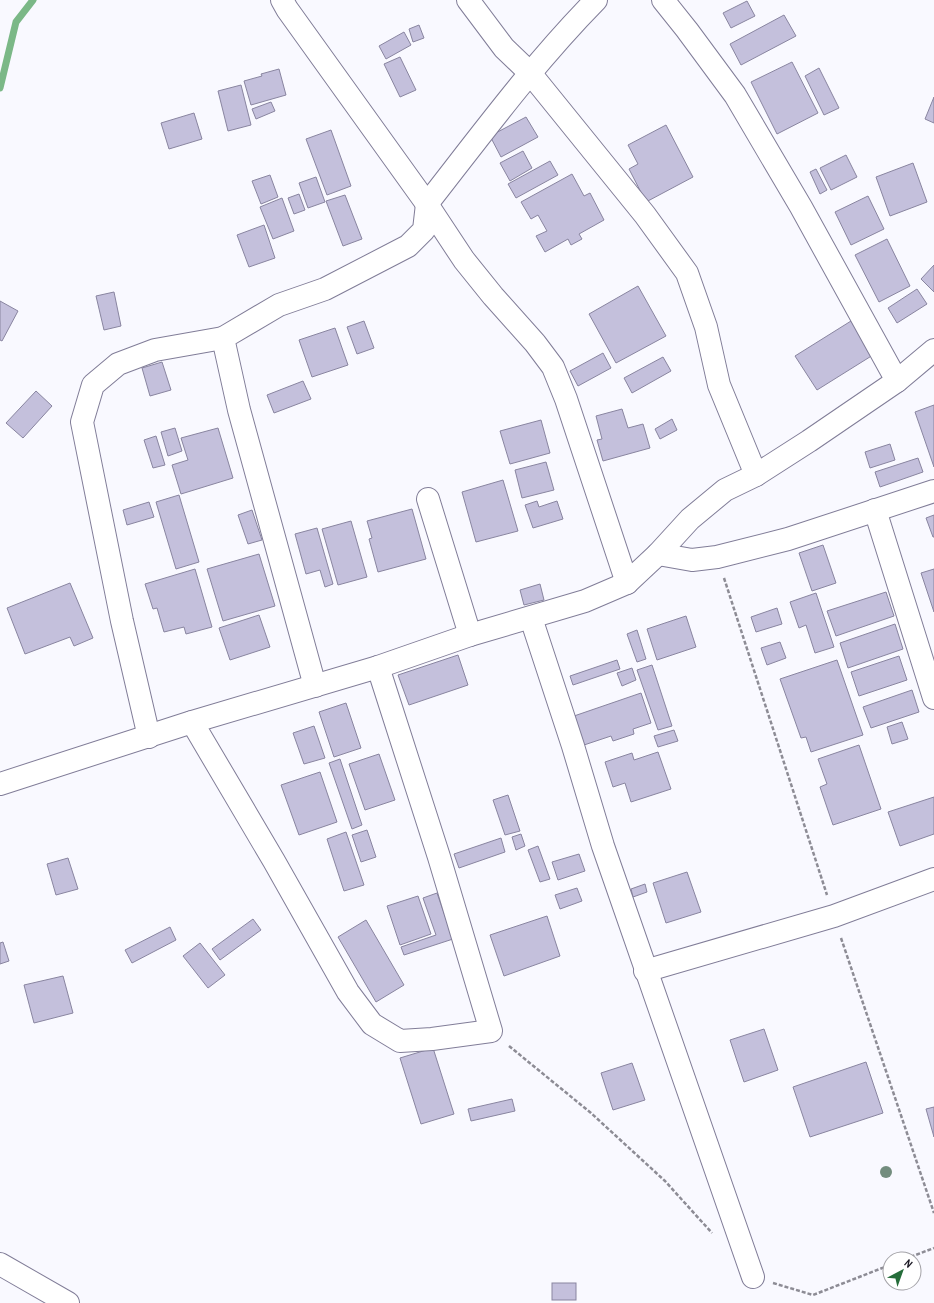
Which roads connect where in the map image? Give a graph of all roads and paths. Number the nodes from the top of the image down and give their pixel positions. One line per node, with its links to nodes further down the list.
1 (282, 0): 6 (street)
2 (468, 0): 5 (street)
3 (596, 0): 5 (street)
4 (663, 0): 9 (street)
5 (530, 73): 6 (street); 10 (street)
6 (427, 204): 7 (street); 16 (street)
7 (223, 338): 20 (street); 23 (street)
8 (934, 350): 9 (street)
9 (897, 381): 10 (street)
10 (756, 475): 14 (street)
11 (934, 491): 13 (street)
12 (428, 499): 18 (street)
13 (875, 510): 15 (street); 21 (street)
14 (658, 554): 15 (street); 16 (street)
15 (717, 557): 26 (path)
16 (627, 582): 17 (street)
17 (531, 618): 18 (street); 27 (street)
18 (470, 635): 19 (street)
19 (378, 667): 20 (street); 28 (street)
20 (315, 686): 22 (street)
21 (934, 698)
22 (192, 722): 23 (street); 28 (street)
23 (149, 737): 24 (street)
24 (0, 784)
25 (934, 879): 26 (street)
26 (834, 916): 27 (street); 29 (path)
27 (645, 971): 35 (street)
28 (491, 1031): 30 (path)
29 (934, 1213)
30 (717, 1238)
31 (934, 1248): 32 (path)
32 (922, 1253)
33 (0, 1264): 36 (street)
34 (882, 1268): 35 (path)
35 (753, 1277)
36 (68, 1303)

